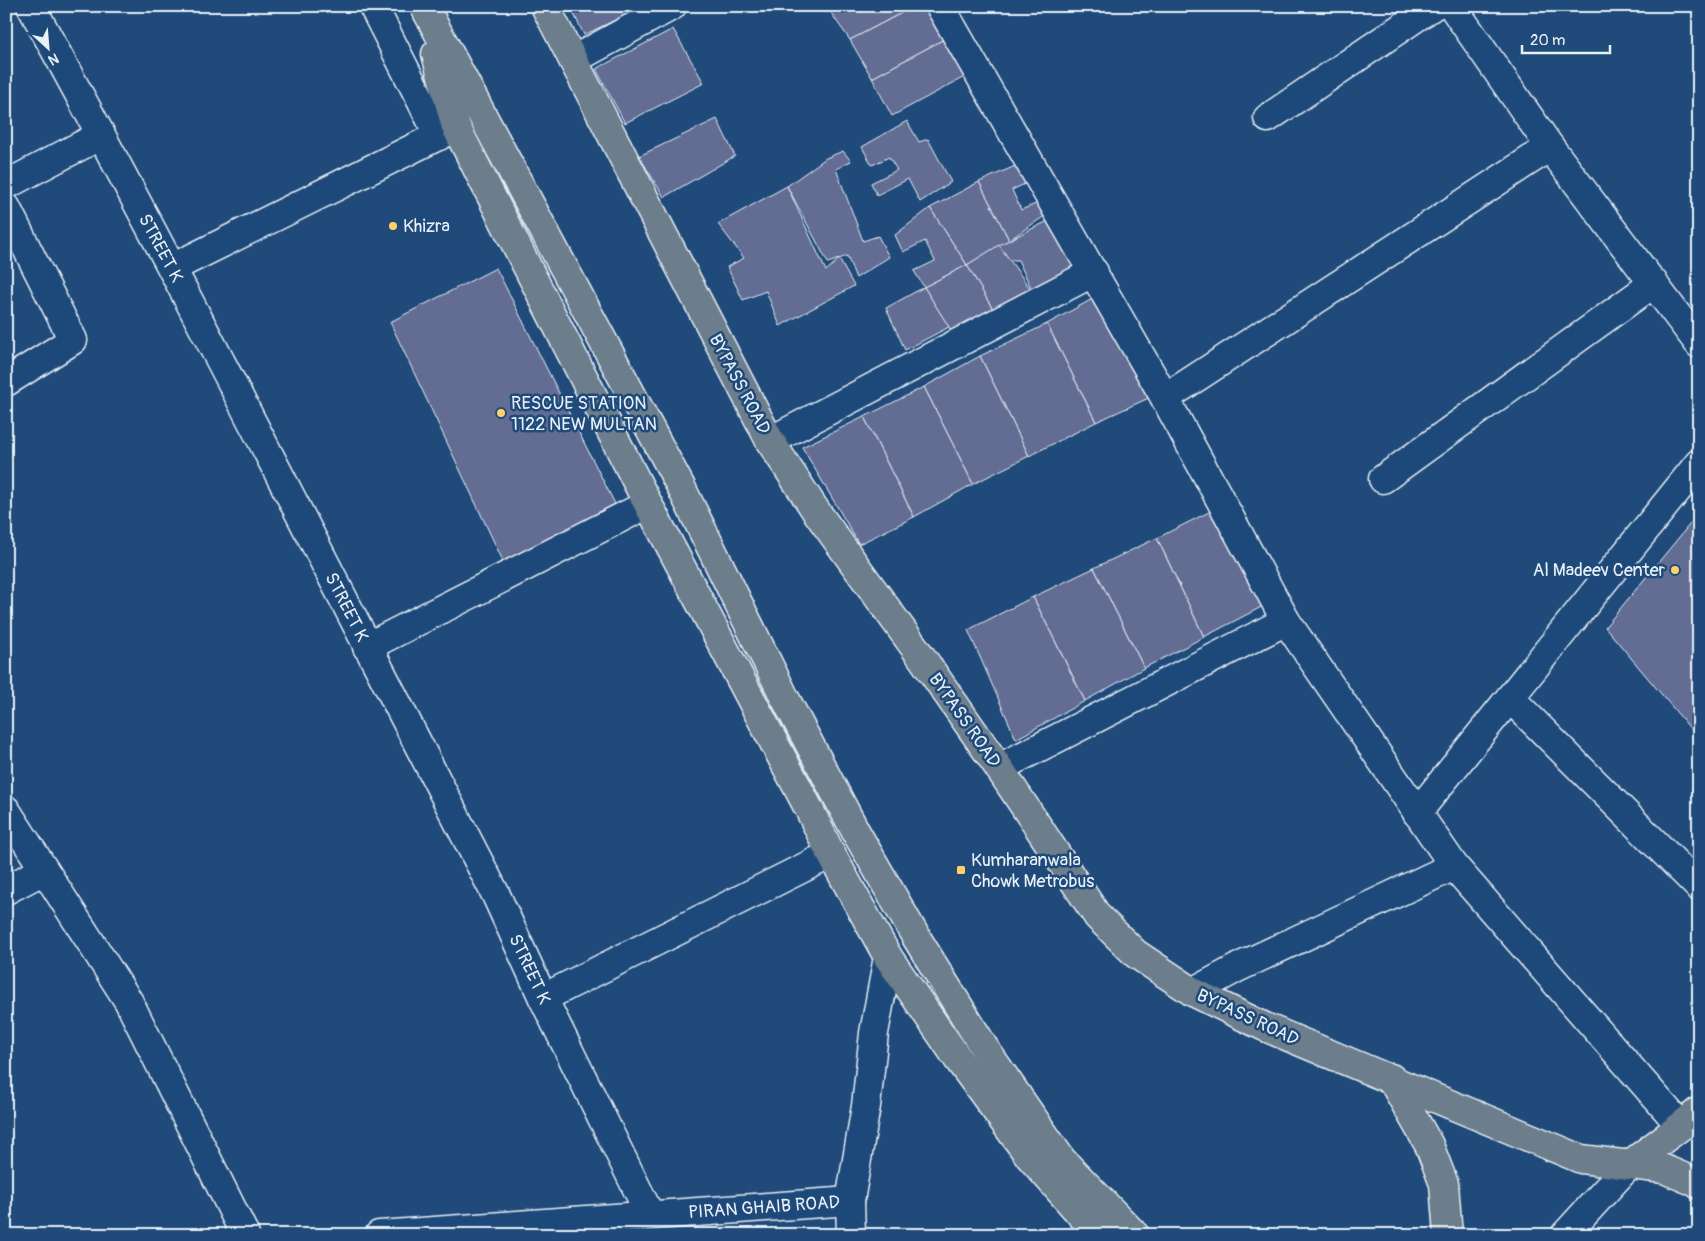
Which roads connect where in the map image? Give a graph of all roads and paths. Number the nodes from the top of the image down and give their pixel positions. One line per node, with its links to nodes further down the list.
1 (31, 6): 12 (street, STREET K)
2 (373, 6): 11 (street)
3 (423, 6): 11 (main road); 51 (main road)
4 (544, 6): 9 (main road, BYPASS ROAD)
5 (672, 6): 9 (street)
6 (940, 6): 17 (street)
7 (1433, 6): 10 (street)
8 (1452, 6): 13 (street)
9 (572, 60): 22 (main road, BYPASS ROAD)
10 (1268, 118)
11 (448, 132): 16 (street); 25 (main road)
12 (101, 135): 14 (street); 16 (street, STREET K)
13 (1550, 147): 18 (street); 21 (street)
14 (6, 185)
15 (6, 208): 20 (street)
16 (172, 268): 27 (street, STREET K)
17 (1094, 272): 21 (street); 22 (street)
18 (1654, 283): 19 (street); 24 (street)
19 (1699, 344)
20 (6, 382)
21 (1165, 398): 26 (street)
22 (770, 441): 29 (main road, BYPASS ROAD)
23 (1699, 463): 28 (street)
24 (1384, 479)
25 (648, 504): 27 (street); 32 (main road)
26 (1286, 621): 29 (street); 31 (street)
27 (367, 647): 39 (street, STREET K)
28 (1510, 698): 31 (street); 35 (street)
29 (999, 768): 38 (main road, BYPASS ROAD)
30 (6, 810): 34 (street)
31 (1416, 813): 33 (street)
32 (831, 854): 37 (main road); 39 (street)
33 (1454, 866): 38 (street); 41 (street)
34 (44, 870): 36 (street); 47 (street)
35 (1699, 887)
36 (6, 890)
37 (888, 957): 44 (street); 50 (main road)
38 (1193, 992): 40 (main road, BYPASS ROAD)
39 (543, 998): 45 (street, STREET K)
40 (1391, 1078): 42 (main road, BYPASS ROAD); 52 (main road)
41 (1690, 1118): 42 (main road)
42 (1629, 1165): 43 (main road, BYPASS ROAD); 53 (street)
43 (1699, 1185)
44 (850, 1201): 45 (street, PIRAN GHAIB ROAD); 49 (street)
45 (650, 1215): 46 (street, PIRAN GHAIB ROAD)
46 (496, 1230): 48 (street, PIRAN GHAIB ROAD)
47 (245, 1235)
48 (379, 1235)
49 (851, 1235)
50 (1099, 1235)
51 (1135, 1235)
52 (1448, 1235)
53 (1565, 1235)

